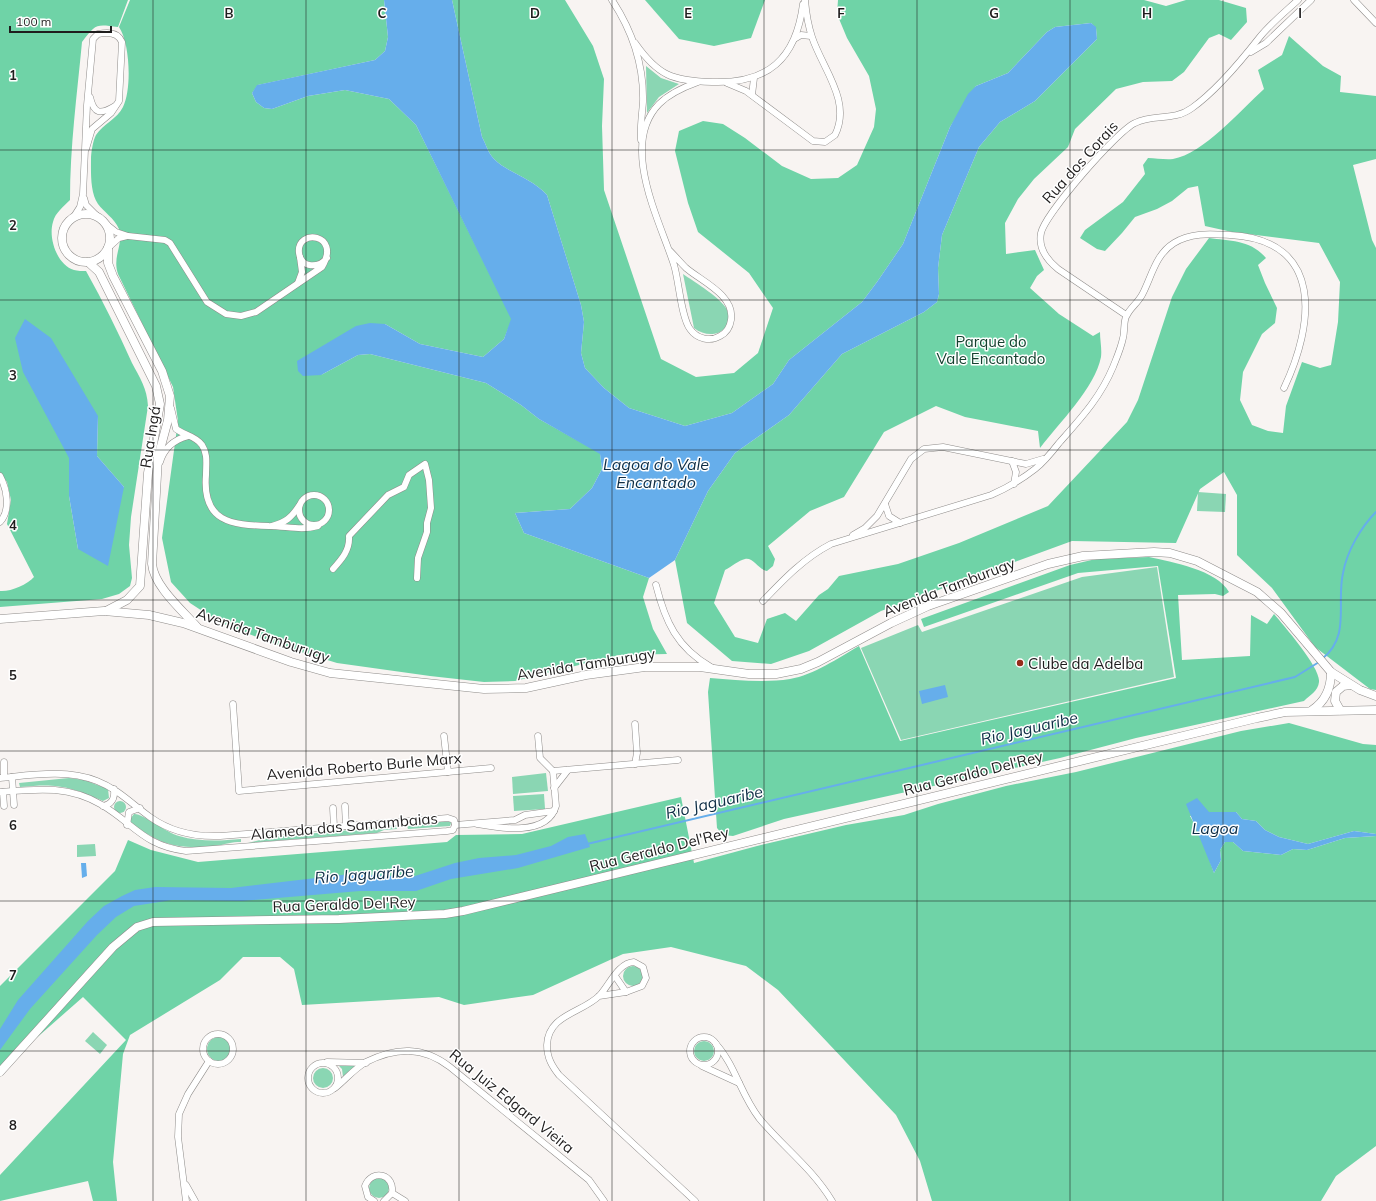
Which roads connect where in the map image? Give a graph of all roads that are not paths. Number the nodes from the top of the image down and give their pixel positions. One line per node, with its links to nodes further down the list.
1 (612, 0): 11 (street)
2 (804, 0): 9 (street); 10 (street)
3 (1298, 0): 6 (street, Rua dos Corais)
4 (1310, 0): 8 (street, Rua dos Corais)
5 (1354, 0): 7 (street)
6 (1276, 22): 8 (street); 12 (street, Rua dos Corais)
7 (1376, 23)
8 (1281, 28): 12 (street, Rua dos Corais)
9 (811, 36): 10 (street); 21 (street)
10 (796, 38): 15 (street)
11 (635, 43): 13 (street); 14 (street)
12 (1248, 54): 40 (street, Rua dos Corais)
13 (648, 62): 14 (street); 16 (street)
14 (641, 66): 23 (street)
15 (754, 78): 18 (street); 21 (street)
16 (679, 79): 17 (street); 19 (street)
17 (698, 82): 18 (street); 19 (street)
18 (727, 83): 21 (street)
19 (680, 89): 24 (street)
20 (89, 93): 22 (street); 22 (street); 26 (street)
21 (752, 95)
22 (117, 105): 26 (street)
23 (642, 114): 24 (street); 25 (street)
24 (651, 116): 25 (street)
25 (642, 146): 33 (street)
26 (86, 149): 27 (street)
27 (83, 194): 28 (street); 29 (street)
28 (97, 216): 29 (main road); 30 (main road)
29 (73, 218): 36 (main road)
30 (106, 224): 31 (street); 32 (main road)
31 (128, 236): 32 (street); 39 (street)
32 (109, 247): 36 (main road); 42 (main road, Rua Ingá)
33 (669, 250): 37 (street); 38 (street)
34 (300, 256): 35 (street); 35 (street); 39 (street)
35 (326, 258): 39 (street)
36 (88, 262): 60 (main road, Rua Ingá)
37 (685, 267): 38 (street); 38 (street)
38 (676, 272)
39 (298, 283)
40 (1126, 315): 41 (street); 44 (street)
41 (1284, 388)
42 (170, 396): 43 (street); 46 (main road, Rua Ingá)
43 (188, 436): 46 (street); 53 (street)
44 (1048, 456): 45 (street); 48 (street)
45 (1012, 461): 48 (street); 50 (street)
46 (158, 473): 62 (main road, Rua Ingá)
47 (0, 476): 51 (street)
48 (1014, 484): 52 (street)
49 (301, 502): 53 (street); 54 (street); 54 (street)
50 (885, 504): 52 (street); 55 (street)
51 (0, 522)
52 (900, 523): 55 (street)
53 (272, 526): 54 (street)
54 (318, 526)
55 (844, 540): 59 (street)
56 (333, 569): 57 (street)
57 (417, 578)
58 (656, 585): 63 (street)
59 (763, 601)
60 (104, 611): 61 (main road, Avenida Tamburugy); 62 (main road, Avenida Tamburugy)
61 (0, 619)
62 (197, 628): 63 (main road, Avenida Tamburugy)
63 (712, 668): 64 (main road, Avenida Tamburugy)
64 (1329, 670): 65 (main road, Avenida Tamburugy); 68 (main road)
65 (1350, 685): 66 (main road, Avenida Tamburugy); 69 (main road)
66 (1376, 696)
67 (233, 704): 80 (street, Avenida Roberto Burle Marx)
68 (1311, 710): 69 (main road, Rua Geraldo Del'Rey); 113 (main road, Rua Geraldo Del'Rey)
69 (1340, 710): 70 (main road, Rua Geraldo Del'Rey)
70 (1376, 710)
71 (634, 724): 76 (street)
72 (444, 736): 80 (street)
73 (538, 736): 79 (street)
74 (678, 760): 76 (street)
75 (4, 762): 82 (street)
76 (635, 764): 78 (street)
77 (491, 768): 80 (street, Avenida Roberto Burle Marx)
78 (568, 770): 79 (street); 83 (street)
79 (553, 771): 83 (street)
80 (448, 772)
81 (12, 777): 82 (street, Alameda das Samambaias); 84 (street, Alameda das Samambaias); 85 (street)
82 (2, 778)
83 (554, 788): 93 (street)
84 (114, 789): 89 (street); 91 (street, Alameda das Samambaias)
85 (13, 791): 86 (street, Alameda das Samambaias); 87 (street); 89 (street, Alameda das Samambaias)
86 (1, 792): 88 (street, Alameda das Samambaias)
87 (14, 805)
88 (4, 806)
89 (103, 806): 97 (street, Alameda das Samambaias)
90 (345, 806): 99 (street)
91 (140, 808): 97 (street); 103 (street, Alameda das Samambaias)
92 (333, 808): 100 (street)
93 (554, 811): 94 (street); 101 (street)
94 (518, 818): 96 (street); 101 (street)
95 (402, 822): 98 (street, Alameda das Samambaias); 99 (street, Alameda das Samambaias); 102 (street)
96 (477, 824): 98 (street); 101 (street)
97 (127, 825): 104 (street, Alameda das Samambaias)
98 (455, 825): 102 (street, Alameda das Samambaias)
99 (346, 826): 100 (street, Alameda das Samambaias)
100 (334, 827): 103 (street, Alameda das Samambaias)
101 (519, 829)
102 (402, 834): 104 (street, Alameda das Samambaias)
103 (244, 835): 104 (street)
104 (244, 847)
105 (615, 976): 106 (street); 106 (street); 107 (street)
106 (626, 992): 107 (street)
107 (599, 996): 124 (street)
108 (716, 1044): 112 (street); 112 (street); 114 (street)
109 (209, 1061): 109 (street); 116 (street)
110 (325, 1062): 111 (street, Rua Juiz Edgard Vieira); 115 (street); 115 (street, Rua Juiz Edgard Vieira)
111 (366, 1063): 115 (street, Rua Juiz Edgard Vieira); 123 (street, Rua Juiz Edgard Vieira)
112 (700, 1065): 114 (street)
113 (0, 1072)
114 (738, 1083): 125 (street)
115 (335, 1088)
116 (185, 1183): 118 (street); 119 (street)
117 (392, 1193): 120 (street); 121 (street); 122 (street)
118 (186, 1201)
119 (195, 1201)
120 (374, 1201)
121 (384, 1201)
122 (405, 1201)
123 (604, 1201)
124 (695, 1201)
125 (832, 1201)

